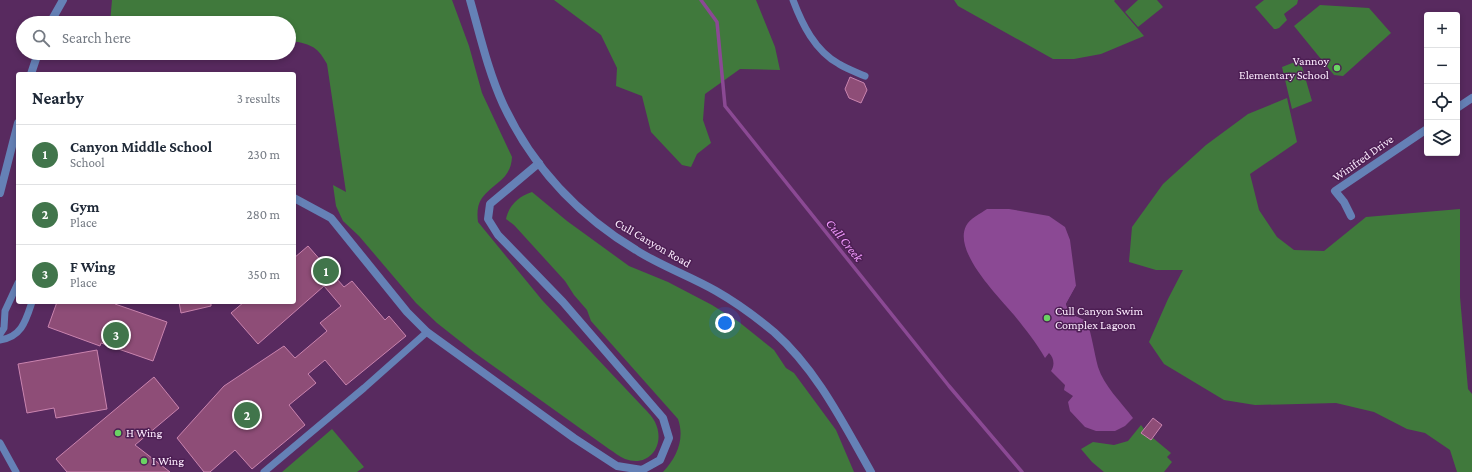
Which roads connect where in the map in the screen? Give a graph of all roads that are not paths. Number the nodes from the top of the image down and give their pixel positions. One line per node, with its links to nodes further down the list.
1 (63, 0): 4 (street)
2 (470, 0): 12 (street, Cull Canyon Road)
3 (793, 0): 7 (lane)
4 (54, 16)
5 (36, 60): 6 (street)
6 (32, 72)
7 (864, 76)
8 (1472, 98): 9 (street)
9 (1460, 106)
10 (1424, 130): 15 (street, Winifred Drive)
11 (16, 131): 13 (street)
12 (539, 163): 18 (street); 24 (street, Cull Canyon Road)
13 (0, 192)
14 (296, 199): 18 (street)
15 (1351, 216)
16 (16, 287): 19 (lane)
17 (31, 304): 20 (lane)
18 (427, 332): 23 (lane)
19 (0, 334)
20 (0, 340)
21 (0, 443): 22 (lane)
22 (16, 472)
23 (264, 472)
24 (871, 472)

